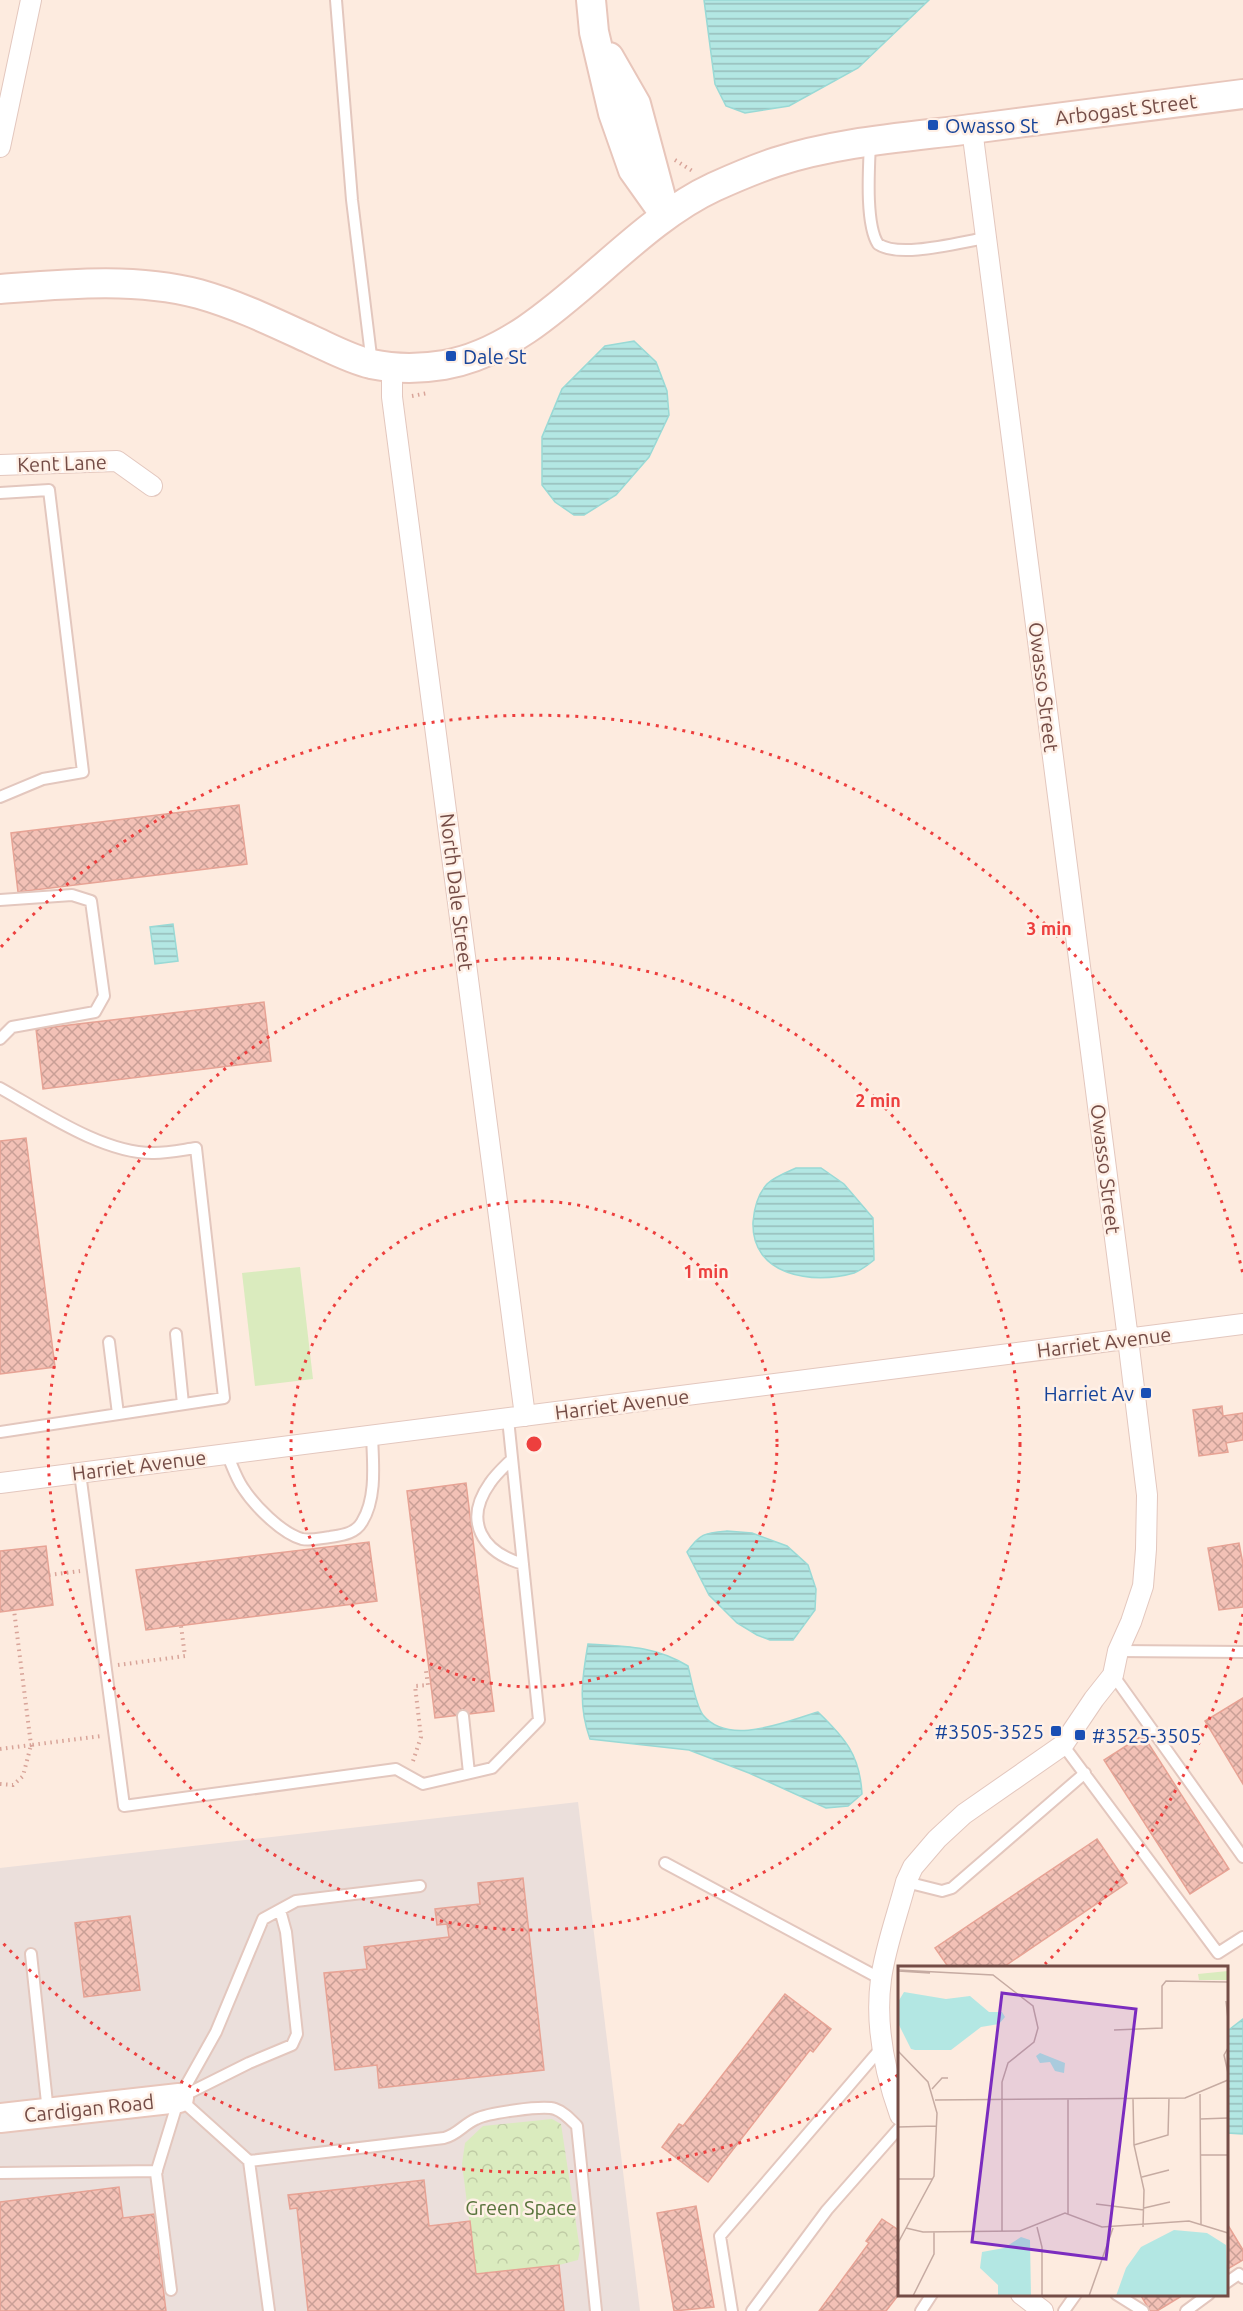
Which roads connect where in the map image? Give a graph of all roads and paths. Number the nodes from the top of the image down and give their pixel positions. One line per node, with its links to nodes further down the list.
1 (31, 0): 7 (street)
2 (336, 0): 11 (lane)
3 (591, 0): 8 (street)
4 (1243, 94): 5 (street, Arbogast Street)
5 (972, 129): 6 (street, Arbogast Street); 9 (street, Owasso Street)
6 (870, 142): 8 (street, Arbogast Street); 9 (lane)
7 (0, 147)
8 (665, 215): 11 (street, Arbogast Street)
9 (986, 238): 21 (street, Owasso Street)
10 (0, 289): 11 (street, Arbogast Street)
11 (382, 365): 25 (street, North Dale Street)
12 (0, 465): 13 (street, Kent Lane)
13 (152, 486)
14 (0, 493): 15 (lane)
15 (0, 797)
16 (0, 900): 17 (lane)
17 (0, 1039)
18 (0, 1088): 23 (lane)
19 (1243, 1324): 21 (street, Harriet Avenue)
20 (176, 1334): 23 (lane)
21 (1128, 1339): 25 (street, Harriet Avenue); 37 (street, Owasso Street)
22 (109, 1342): 24 (lane)
23 (183, 1404): 24 (lane)
24 (118, 1414): 26 (lane)
25 (517, 1418): 27 (street, Harriet Avenue); 29 (lane)
26 (0, 1432)
27 (372, 1436): 28 (street, Harriet Avenue); 28 (lane)
28 (226, 1454): 30 (street, Harriet Avenue)
29 (512, 1459): 32 (lane); 32 (lane)
30 (80, 1473): 31 (street, Harriet Avenue); 33 (lane)
31 (0, 1482)
32 (523, 1564): 47 (lane)
33 (92, 1569): 34 (path); 39 (lane)
34 (49, 1575)
35 (14, 1610): 44 (path)
36 (181, 1626): 39 (path)
37 (1118, 1651): 38 (lane); 41 (street, Owasso Street)
38 (1243, 1652)
39 (105, 1666): 43 (lane)
40 (429, 1670): 49 (path)
41 (1113, 1675): 45 (street, Owasso Street); 51 (lane)
42 (463, 1716): 47 (lane)
43 (114, 1734): 44 (path); 49 (lane)
44 (31, 1745): 46 (path); 50 (path)
45 (1064, 1745): 48 (lane); 53 (street, Owasso Street)
46 (0, 1749)
47 (469, 1773): 49 (lane)
48 (1084, 1773): 53 (lane); 56 (lane)
49 (408, 1776)
50 (0, 1784)
51 (1243, 1857)
52 (665, 1863): 58 (lane)
53 (906, 1882): 58 (street, Owasso Street)
54 (420, 1886): 55 (lane)
55 (280, 1910): 61 (lane); 61 (lane)
56 (1243, 1937)
57 (32, 1954): 63 (lane)
58 (881, 1979): 59 (street, Owasso Street)
59 (883, 2046): 60 (street, Owasso Street); 79 (lane)
60 (894, 2073): 62 (street, Owasso Street)
61 (179, 2098): 63 (street, Cardigan Road); 66 (lane); 67 (lane)
62 (898, 2101)
63 (48, 2112): 64 (street, Cardigan Road)
64 (0, 2118)
65 (898, 2129): 80 (lane)
66 (249, 2161): 77 (lane); 78 (lane)
67 (157, 2171): 68 (lane); 71 (lane)
68 (0, 2174)
69 (1243, 2278): 70 (lane)
70 (1228, 2282)
71 (171, 2290)
72 (931, 2296): 81 (lane)
73 (1022, 2296): 82 (street)
74 (1075, 2296): 83 (lane)
75 (1118, 2296): 84 (lane)
76 (1208, 2296): 85 (lane)
77 (269, 2311)
78 (596, 2311)
79 (732, 2311)
80 (752, 2311)
81 (921, 2311)
82 (1043, 2311)
83 (1064, 2311)
84 (1143, 2311)
85 (1186, 2311)

